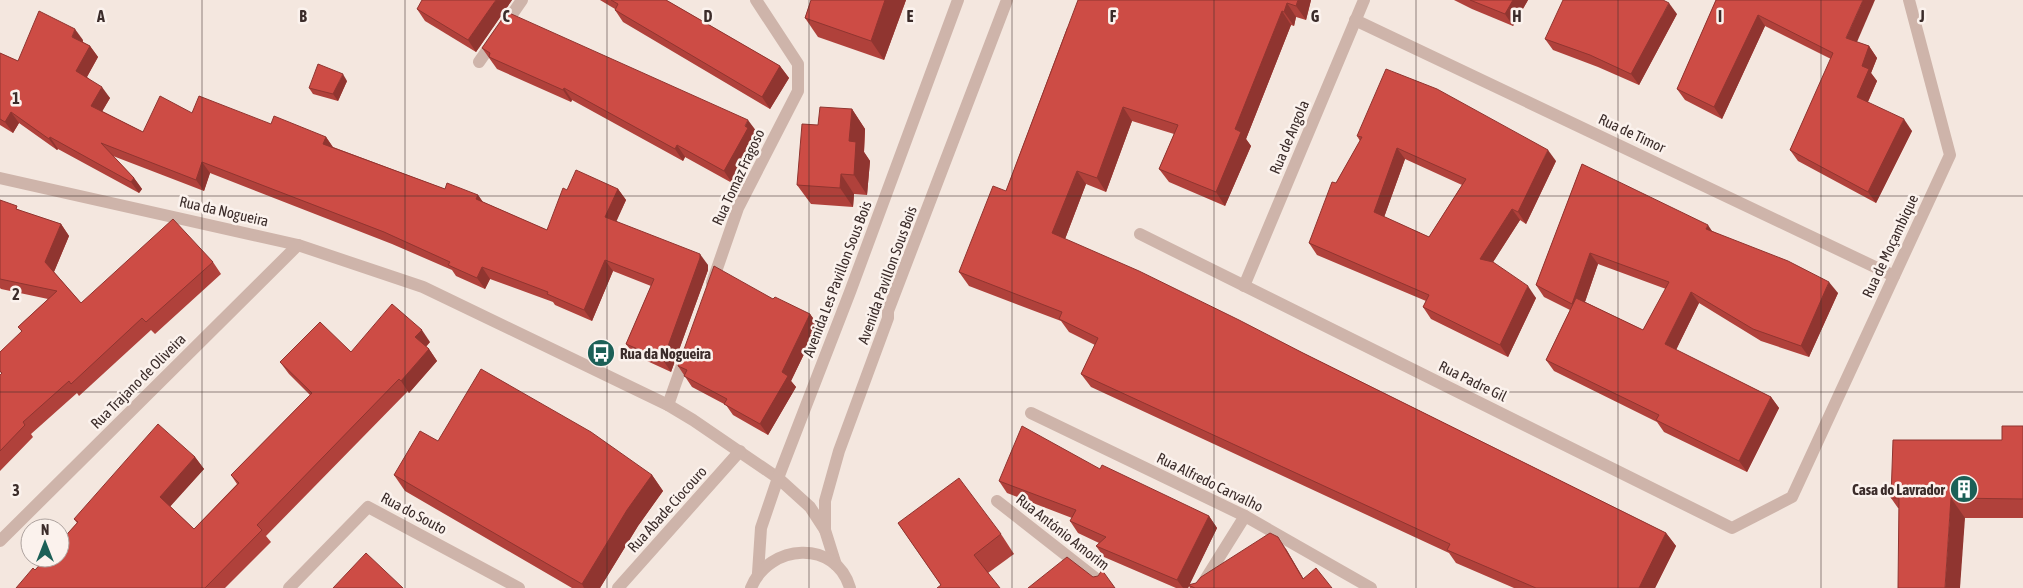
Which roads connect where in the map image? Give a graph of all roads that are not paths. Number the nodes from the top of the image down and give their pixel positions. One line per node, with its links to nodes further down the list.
1 (522, 0): 8 (street)
2 (756, 0): 14 (street, Rua Tomaz Fragoso)
3 (958, 0): 19 (street, Avenida Les Pavillon Sous Bois)
4 (1007, 0): 23 (street, Avenida Pavillon Sous Bois)
5 (1364, 0): 7 (street, Rua de Angola)
6 (1909, 0): 12 (street, Rua de Moçambique)
7 (1356, 20): 12 (street, Rua de Timor); 13 (street, Rua de Angola)
8 (479, 62)
9 (0, 178): 11 (street, Rua da Nogueira)
10 (1140, 234): 13 (street, Rua Padre Gil)
11 (298, 245): 16 (street, Rua da Nogueira); 24 (street, Rua Trajano de Oliveira)
12 (1894, 276): 20 (street, Rua de Moçambique)
13 (1244, 286): 20 (street, Rua Padre Gil)
14 (707, 295)
15 (691, 341): 16 (street)
16 (668, 405): 18 (street, Rua da Nogueira)
17 (1031, 413): 22 (street, Rua Alfredo Carvalho)
18 (740, 451): 19 (street, Rua da Nogueira); 30 (street, Rua Abade Ciocouro)
19 (778, 478): 23 (street, Rua da Nogueira); 26 (street, Avenida Les Pavillon Sous Bois)
20 (1792, 497)
21 (998, 501): 32 (street, Rua António Amorim)
22 (1245, 516): 33 (street); 34 (street, Rua Alfredo Carvalho)
23 (825, 530): 25 (street, Avenida Pavillon Sous Bois)
24 (0, 541)
25 (836, 566): 26 (street); 27 (street)
26 (758, 573): 31 (street)
27 (850, 587)
28 (289, 588): 29 (street, Rua do Souto)
29 (519, 588)
30 (618, 588)
31 (751, 588)
32 (1108, 588)
33 (1200, 588)
34 (1371, 588)

